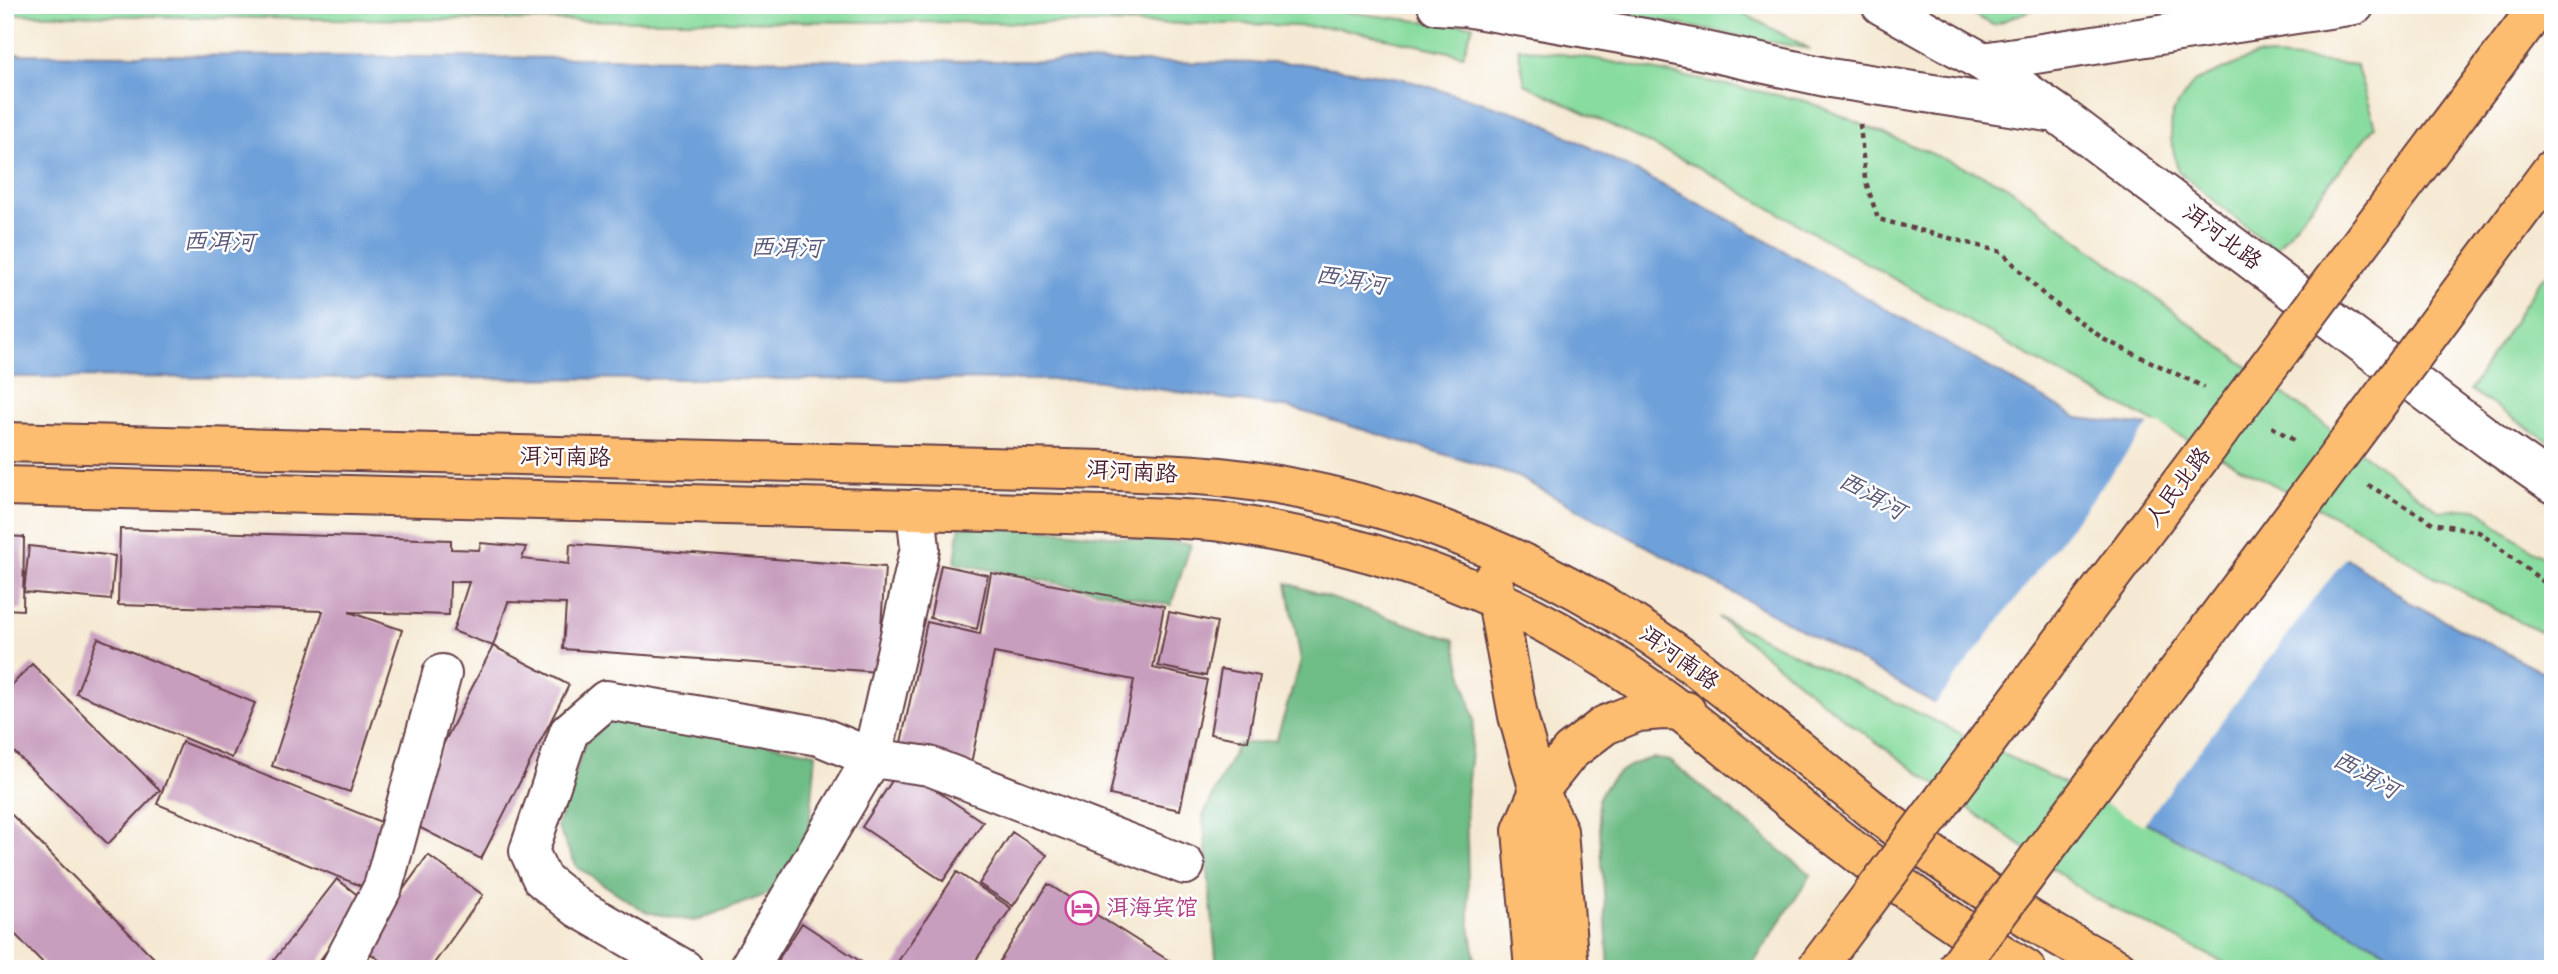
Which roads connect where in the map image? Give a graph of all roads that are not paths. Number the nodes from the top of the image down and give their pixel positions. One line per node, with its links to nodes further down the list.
1 (1437, 5): 7 (street)
2 (1881, 5): 6 (street, 洱河北路)
3 (2355, 5): 5 (street)
4 (2540, 5): 26 (main road, 人民北路, bridge)
5 (2169, 20): 6 (street)
6 (1983, 62): 7 (street, 洱河北路)
7 (2059, 114): 10 (street, 洱河北路)
8 (2553, 167): 27 (main road, bridge)
9 (5, 442): 13 (main road, 洱河南路)
10 (2553, 484)
11 (5, 486): 12 (main road, 洱河南路)
12 (915, 509): 14 (main road, 洱河南路); 18 (street)
13 (1486, 546): 14 (main road); 17 (main road, 洱河南路)
14 (1496, 599): 16 (main road, 洱河南路); 19 (main road)
15 (442, 674): 21 (street)
16 (1679, 711): 17 (main road); 19 (main road); 28 (main road, 洱河南路)
17 (1755, 715): 29 (main road, 洱河南路)
18 (872, 758): 20 (street); 22 (street); 23 (street)
19 (1539, 791): 24 (main road); 25 (main road)
20 (1185, 865)
21 (340, 969)
22 (684, 969)
23 (748, 969)
24 (1534, 969)
25 (1569, 969)
26 (1816, 969)
27 (1956, 969)
28 (2025, 969)
29 (2118, 969)

